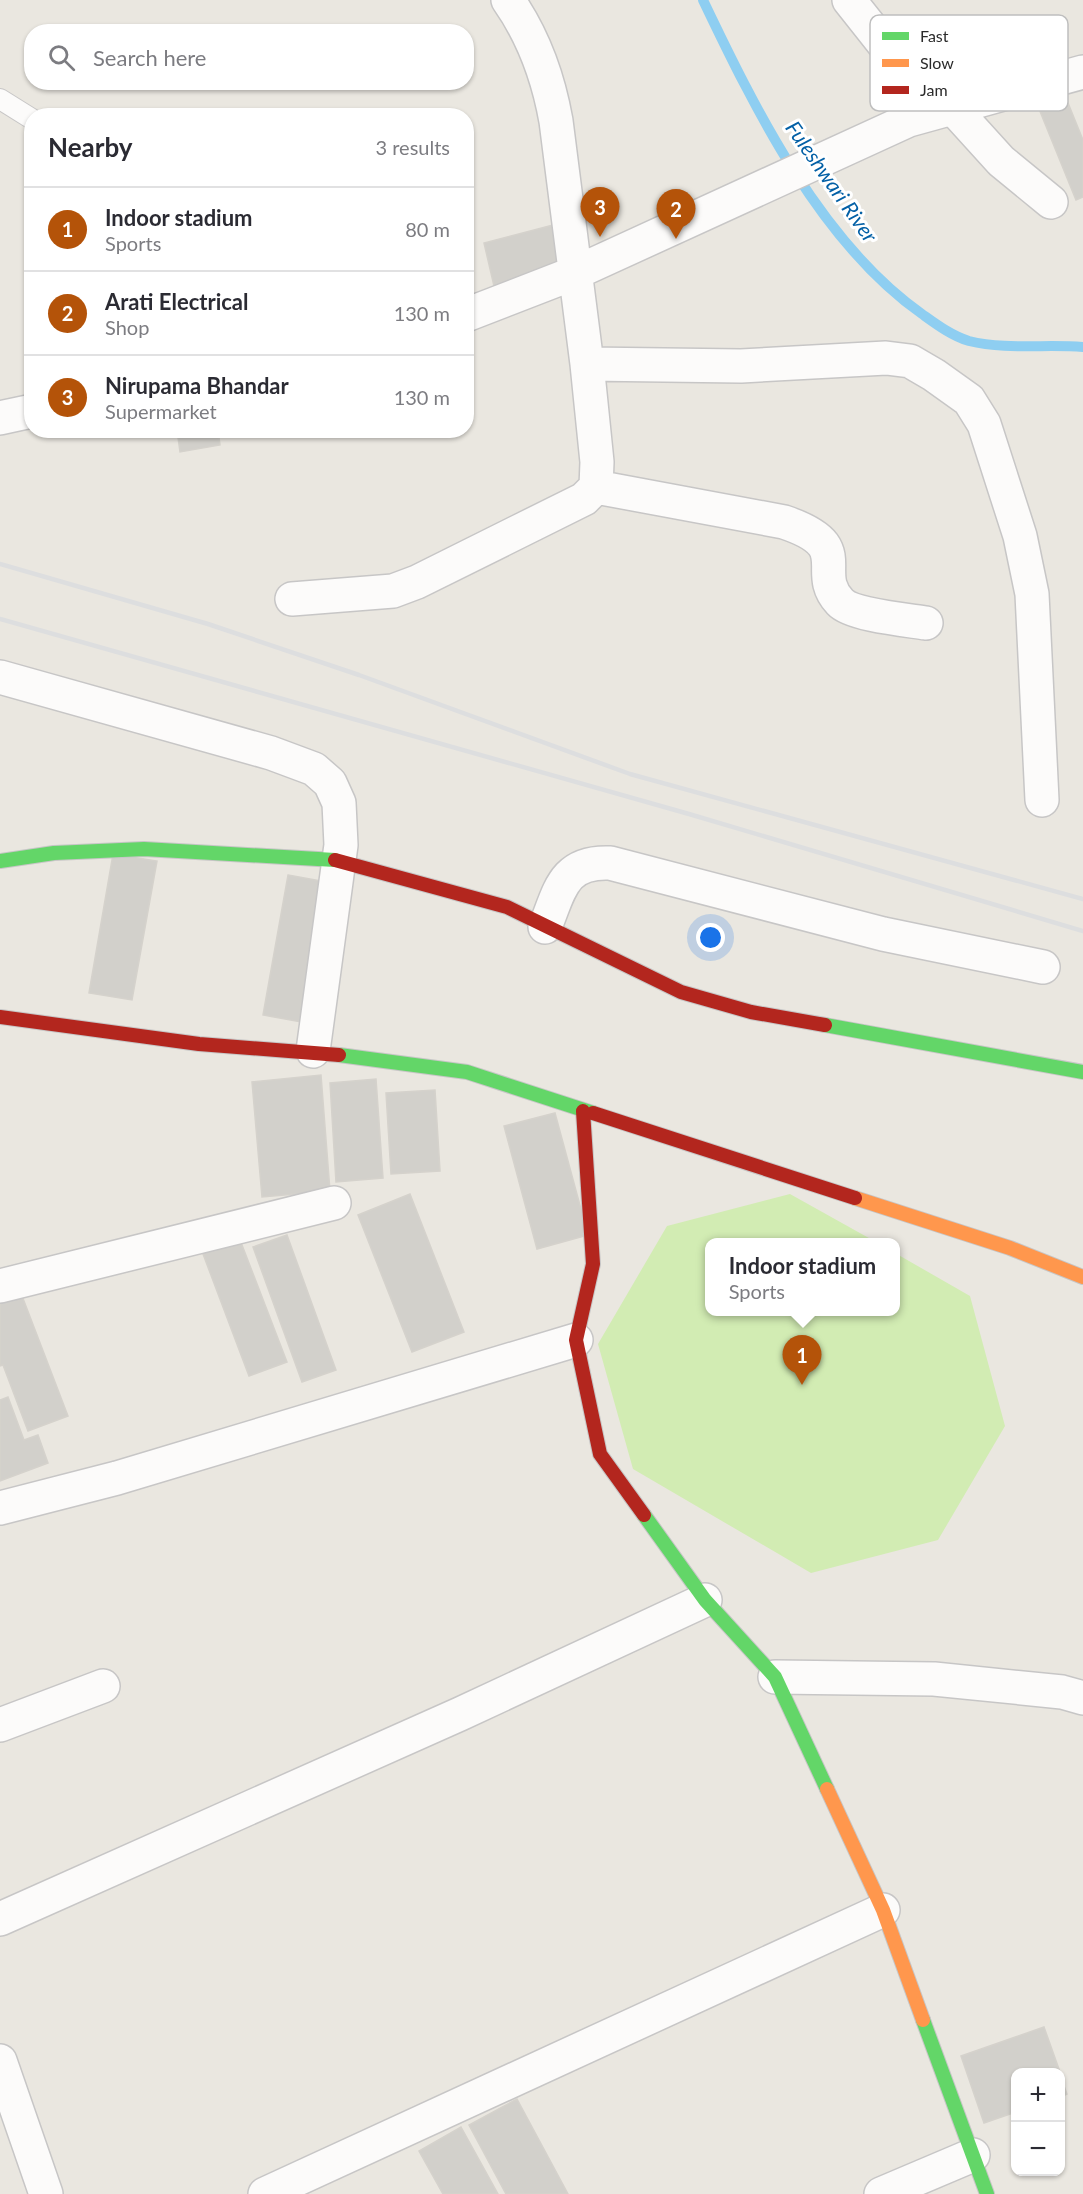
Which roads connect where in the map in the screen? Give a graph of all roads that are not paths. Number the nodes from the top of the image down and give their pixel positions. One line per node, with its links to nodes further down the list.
1 (508, 0): 11 (street)
2 (849, 0): 3 (street)
3 (870, 26)
4 (1083, 72): 5 (street)
5 (1068, 77)
6 (0, 99): 9 (lane)
7 (939, 111): 11 (street)
8 (956, 111): 10 (street)
9 (24, 114)
10 (1052, 202)
11 (577, 272): 12 (street); 13 (street)
12 (474, 312)
13 (587, 364): 16 (street); 20 (street)
14 (24, 413): 15 (street)
15 (0, 418)
16 (596, 487): 17 (street); 18 (street)
17 (292, 599)
18 (926, 623)
19 (0, 677): 21 (street)
20 (1042, 800)
21 (339, 860): 22 (street); 23 (street); 26 (street)
22 (0, 861)
23 (545, 927): 24 (street); 27 (street)
24 (1043, 967)
25 (0, 1017): 26 (street)
26 (313, 1051): 28 (street)
27 (1083, 1072)
28 (583, 1111): 30 (street); 32 (street)
29 (334, 1203): 31 (street)
30 (1083, 1277)
31 (0, 1286)
32 (576, 1340): 33 (street); 34 (street)
33 (0, 1508)
34 (705, 1600): 35 (street); 40 (street)
35 (775, 1677): 37 (street); 39 (street)
36 (104, 1686): 38 (street)
37 (1083, 1698)
38 (0, 1725)
39 (883, 1910): 42 (street); 44 (street)
40 (0, 1919)
41 (0, 2061): 43 (street)
42 (973, 2155): 45 (street); 46 (street)
43 (46, 2194)
44 (265, 2194)
45 (881, 2194)
46 (987, 2194)

